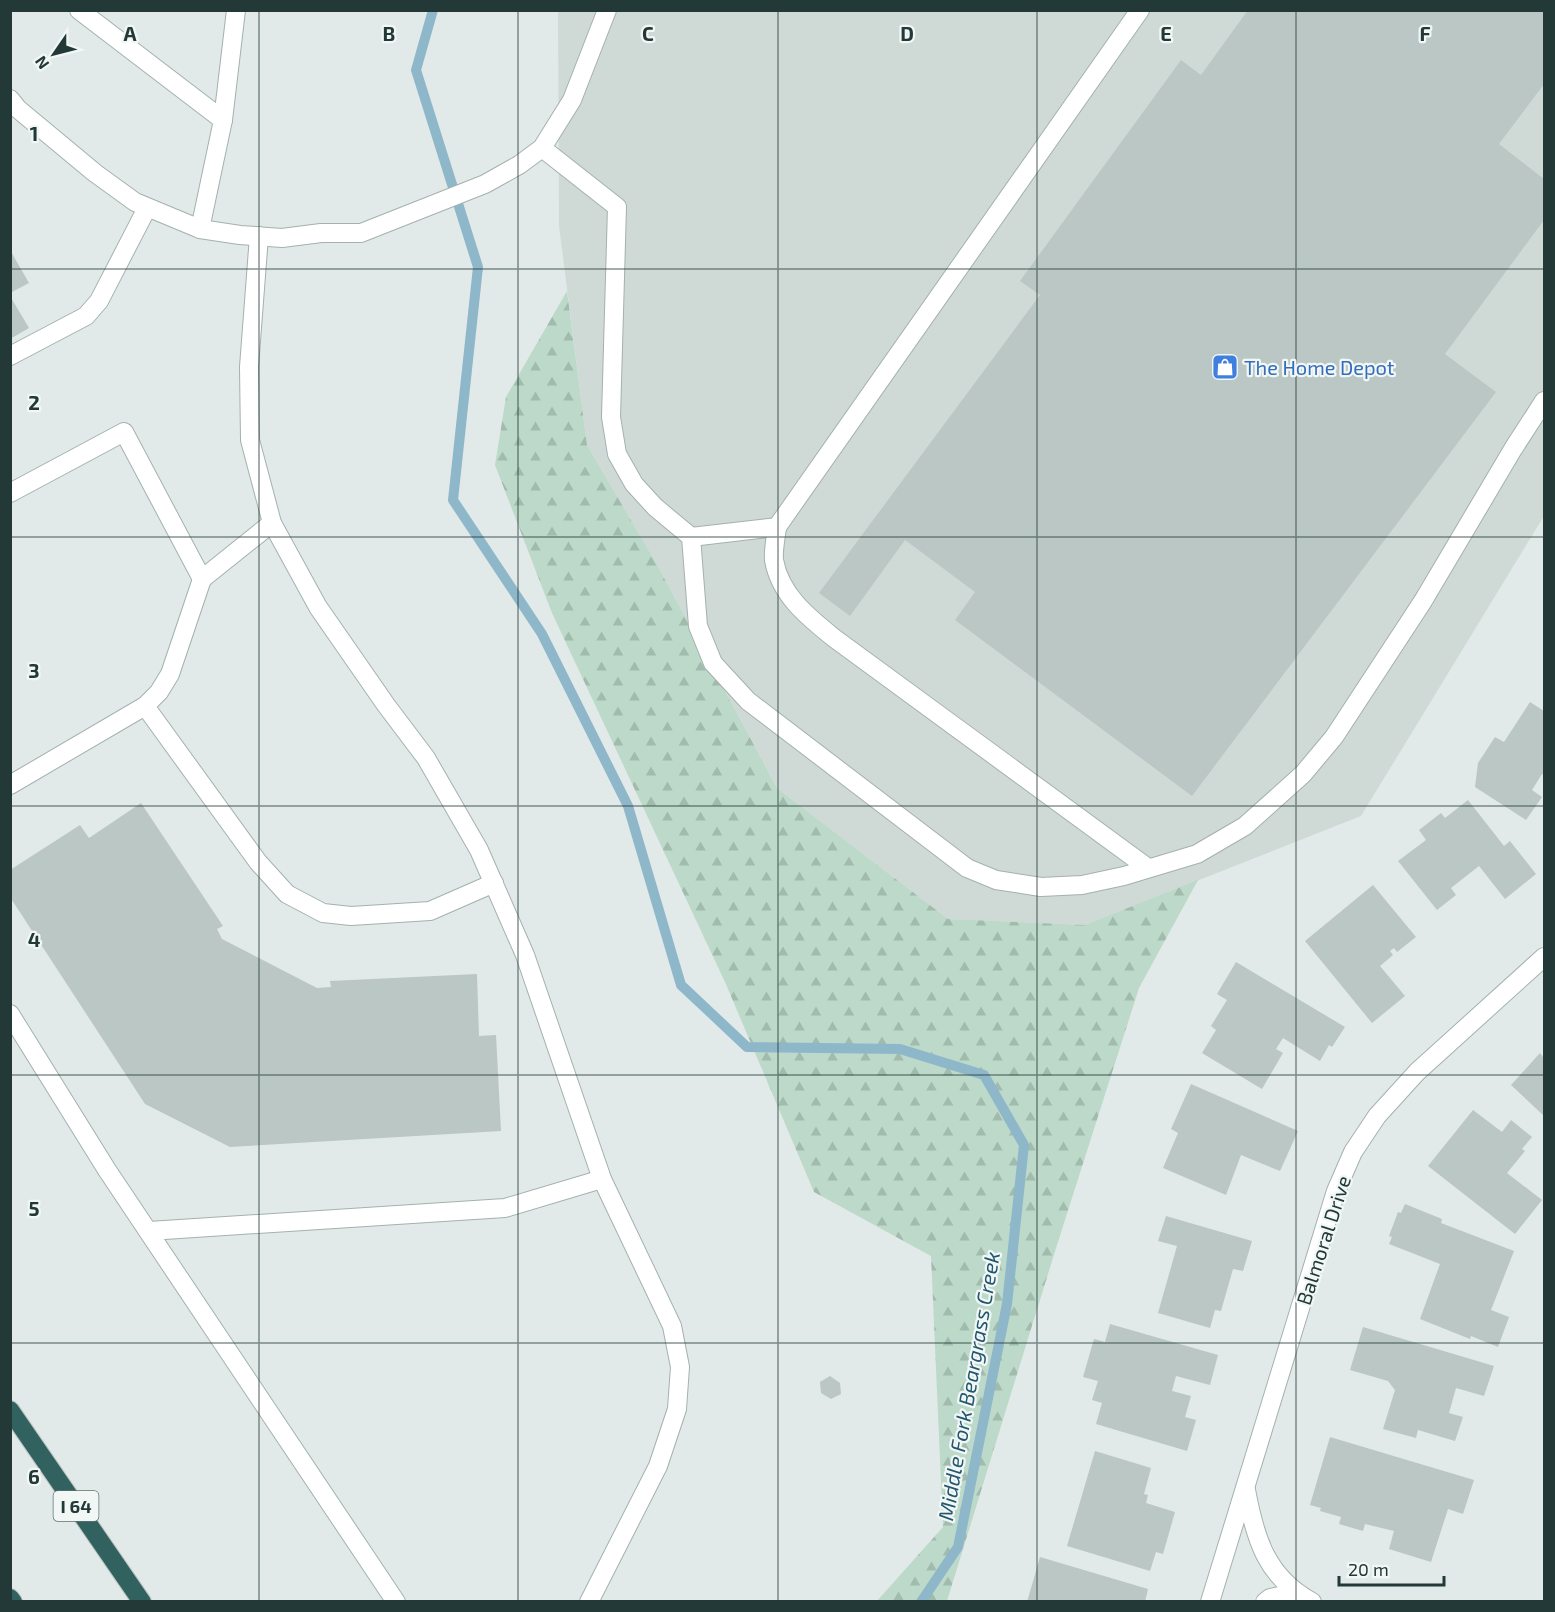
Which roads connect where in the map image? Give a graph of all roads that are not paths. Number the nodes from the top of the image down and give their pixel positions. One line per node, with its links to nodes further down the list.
1 (79, 10): 6 (street)
2 (607, 10): 7 (street)
3 (1140, 10): 15 (street)
4 (231, 14): 6 (street)
5 (13, 105): 8 (street)
6 (223, 120): 9 (street)
7 (542, 148): 10 (street); 16 (street)
8 (147, 208): 9 (street); 11 (street)
9 (200, 229): 10 (street)
10 (259, 236): 14 (street)
11 (10, 356)
12 (1545, 400): 20 (street)
13 (10, 493): 17 (street)
14 (272, 523): 17 (street); 21 (street)
15 (777, 527): 16 (street); 20 (street)
16 (691, 537): 20 (street)
17 (202, 579): 18 (street)
18 (145, 706): 19 (street); 21 (street)
19 (10, 785)
20 (1148, 868)
21 (494, 883): 24 (street)
22 (1545, 957): 27 (street, Balmoral Drive)
23 (10, 1014): 25 (street)
24 (602, 1179): 25 (street); 31 (street)
25 (149, 1231): 30 (street)
26 (10, 1410): 29 (highway, I 64)
27 (1246, 1488): 28 (street, Balmoral Drive); 32 (street, Balmoral Drive)
28 (1295, 1593): 33 (street); 34 (street, Balmoral Drive)
29 (142, 1602)
30 (396, 1602)
31 (589, 1602)
32 (1210, 1602)
33 (1265, 1602)
34 (1312, 1602)

